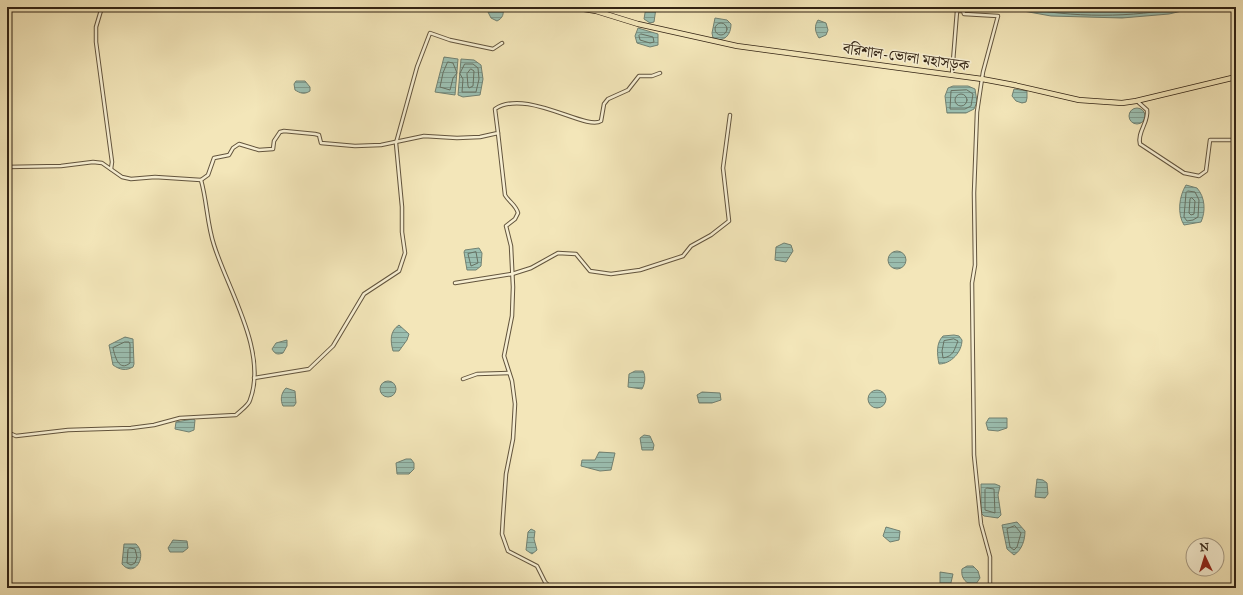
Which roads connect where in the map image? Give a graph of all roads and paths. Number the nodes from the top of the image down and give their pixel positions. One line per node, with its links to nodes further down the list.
1 (102, 7): 14 (street)
2 (572, 7): 5 (highway, বরিশাল-ভোলা মহাসড়ক)
3 (502, 43): 12 (street)
4 (660, 73): 10 (street)
5 (952, 75): 7 (highway, বরিশাল-ভোলা মহাসড়ক); 7 (street)
6 (1236, 76): 8 (highway, বরিশাল-ভোলা মহাসড়ক)
7 (982, 79): 8 (highway, বরিশাল-ভোলা মহাসড়ক); 23 (street)
8 (1136, 101): 11 (street)
9 (730, 115): 16 (street)
10 (498, 133): 12 (street); 16 (street)
11 (1236, 140)
12 (396, 143): 15 (street); 19 (street)
13 (7, 167): 14 (street)
14 (111, 170): 15 (street)
15 (201, 180): 19 (street)
16 (512, 274): 17 (street); 18 (street)
17 (455, 283)
18 (509, 372): 20 (street); 22 (street)
19 (254, 378): 21 (street)
20 (463, 379)
21 (7, 432)
22 (550, 588)
23 (990, 588)

